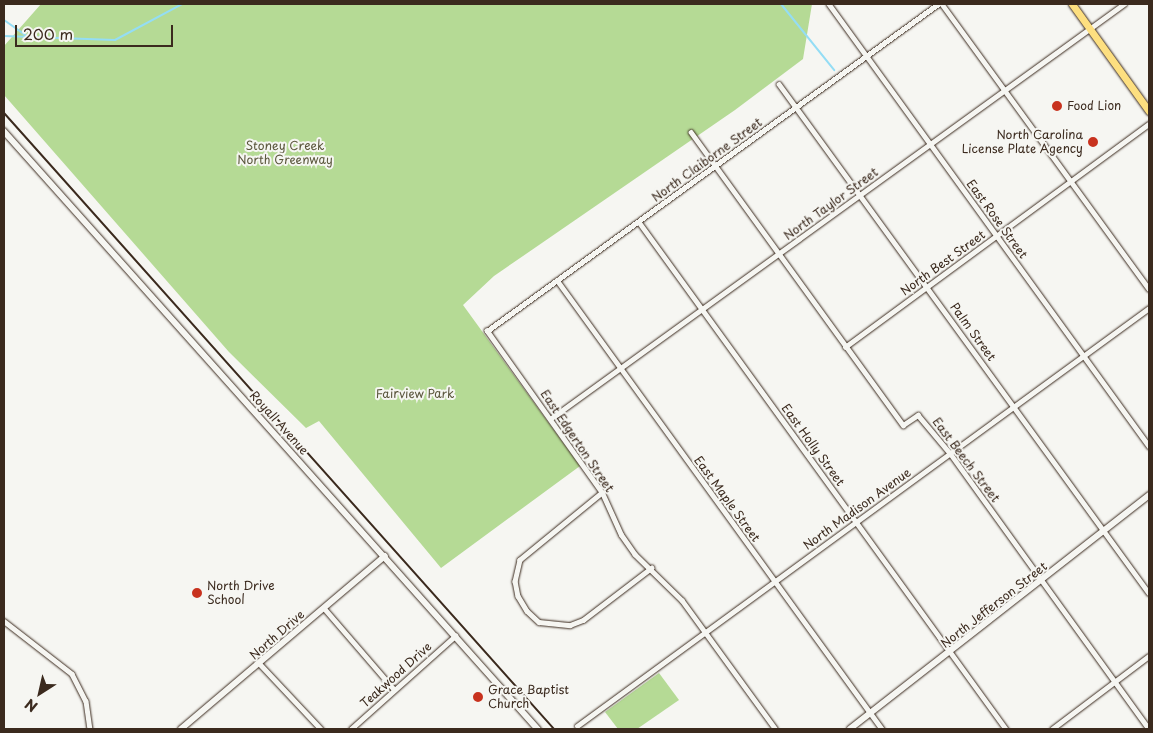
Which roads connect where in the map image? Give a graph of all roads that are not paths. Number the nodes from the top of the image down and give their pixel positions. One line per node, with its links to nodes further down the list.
1 (829, 4): 7 (street, East Rose Street)
2 (938, 4): 7 (street, North Claiborne Street)
3 (942, 4): 9 (street)
4 (1072, 4): 6 (main road)
5 (1124, 4): 6 (street, North Taylor Street)
6 (1090, 28): 9 (street, North Taylor Street); 11 (main road)
7 (867, 55): 10 (street, North Claiborne Street); 15 (street, East Rose Street)
8 (779, 84): 10 (street, Palm Street)
9 (1005, 89): 15 (street, North Taylor Street); 17 (street)
10 (797, 106): 16 (street, North Claiborne Street); 18 (street, Palm Street)
11 (1149, 111)
12 (1149, 124): 17 (street, North Best Street)
13 (4, 131): 39 (street, Royall Avenue)
14 (691, 132): 16 (street, East Beech Street)
15 (931, 144): 18 (street, North Taylor Street); 20 (street, East Rose Street)
16 (715, 167): 19 (street, North Claiborne Street); 21 (street, East Beech Street)
17 (1071, 182): 20 (street, North Best Street); 24 (street)
18 (861, 195): 21 (street, North Taylor Street); 23 (street, Palm Street)
19 (639, 222): 22 (street, North Claiborne Street); 26 (street, East Holly Street)
20 (997, 236): 23 (street, North Best Street); 29 (street, East Rose Street)
21 (778, 255): 26 (street, North Taylor Street); 28 (street, East Beech Street)
22 (557, 280): 27 (street, North Claiborne Street); 30 (street, East Maple Street)
23 (928, 287): 28 (street, North Best Street); 31 (street, Palm Street)
24 (1149, 288)
25 (1149, 308): 29 (street, North Madison Avenue)
26 (702, 311): 30 (street, North Taylor Street); 37 (street, East Holly Street)
27 (487, 331): 32 (street, East Edgerton Street)
28 (845, 347): 34 (street, East Beech Street)
29 (1083, 355): 31 (street, North Madison Avenue); 33 (street, East Rose Street)
30 (621, 370): 32 (street, North Taylor Street); 41 (street, East Maple Street)
31 (1014, 406): 34 (street, North Madison Avenue); 38 (street, Palm Street)
32 (550, 419): 35 (street, East Edgerton Street)
33 (1149, 446)
34 (950, 453): 37 (street, North Madison Avenue); 42 (street, East Beech Street)
35 (602, 493): 40 (street, East Edgerton Street); 40 (street)
36 (1149, 495): 38 (street, North Jefferson Street)
37 (857, 522): 41 (street, North Madison Avenue); 48 (street, East Holly Street)
38 (1104, 531): 42 (street, North Jefferson Street); 43 (street, Palm Street)
39 (385, 556): 44 (street, North Drive); 47 (street, Royall Avenue)
40 (651, 568): 46 (street, East Edgerton Street)
41 (774, 581): 46 (street, North Madison Avenue); 53 (street, East Maple Street)
42 (1042, 581): 48 (street, North Jefferson Street); 51 (street, East Beech Street)
43 (1149, 593)
44 (324, 608): 50 (street, North Drive); 52 (street)
45 (4, 621): 55 (street)
46 (704, 631): 54 (street, North Madison Avenue); 60 (street, East Edgerton Street)
47 (455, 636): 52 (street, Teakwood Drive); 59 (street, Royall Avenue)
48 (952, 650): 53 (street, North Jefferson Street); 63 (street, East Holly Street)
49 (1149, 656): 51 (street)
50 (260, 664): 56 (street, North Drive); 57 (street)
51 (1115, 683): 64 (street); 65 (street, East Beech Street)
52 (394, 689): 58 (street, Teakwood Drive)
53 (871, 713): 61 (street, North Jefferson Street); 62 (street, East Maple Street)
54 (577, 726)
55 (90, 729)
56 (181, 729)
57 (321, 729)
58 (351, 729)
59 (538, 729)
60 (775, 729)
61 (850, 729)
62 (882, 729)
63 (1006, 729)
64 (1052, 729)
65 (1149, 729)

